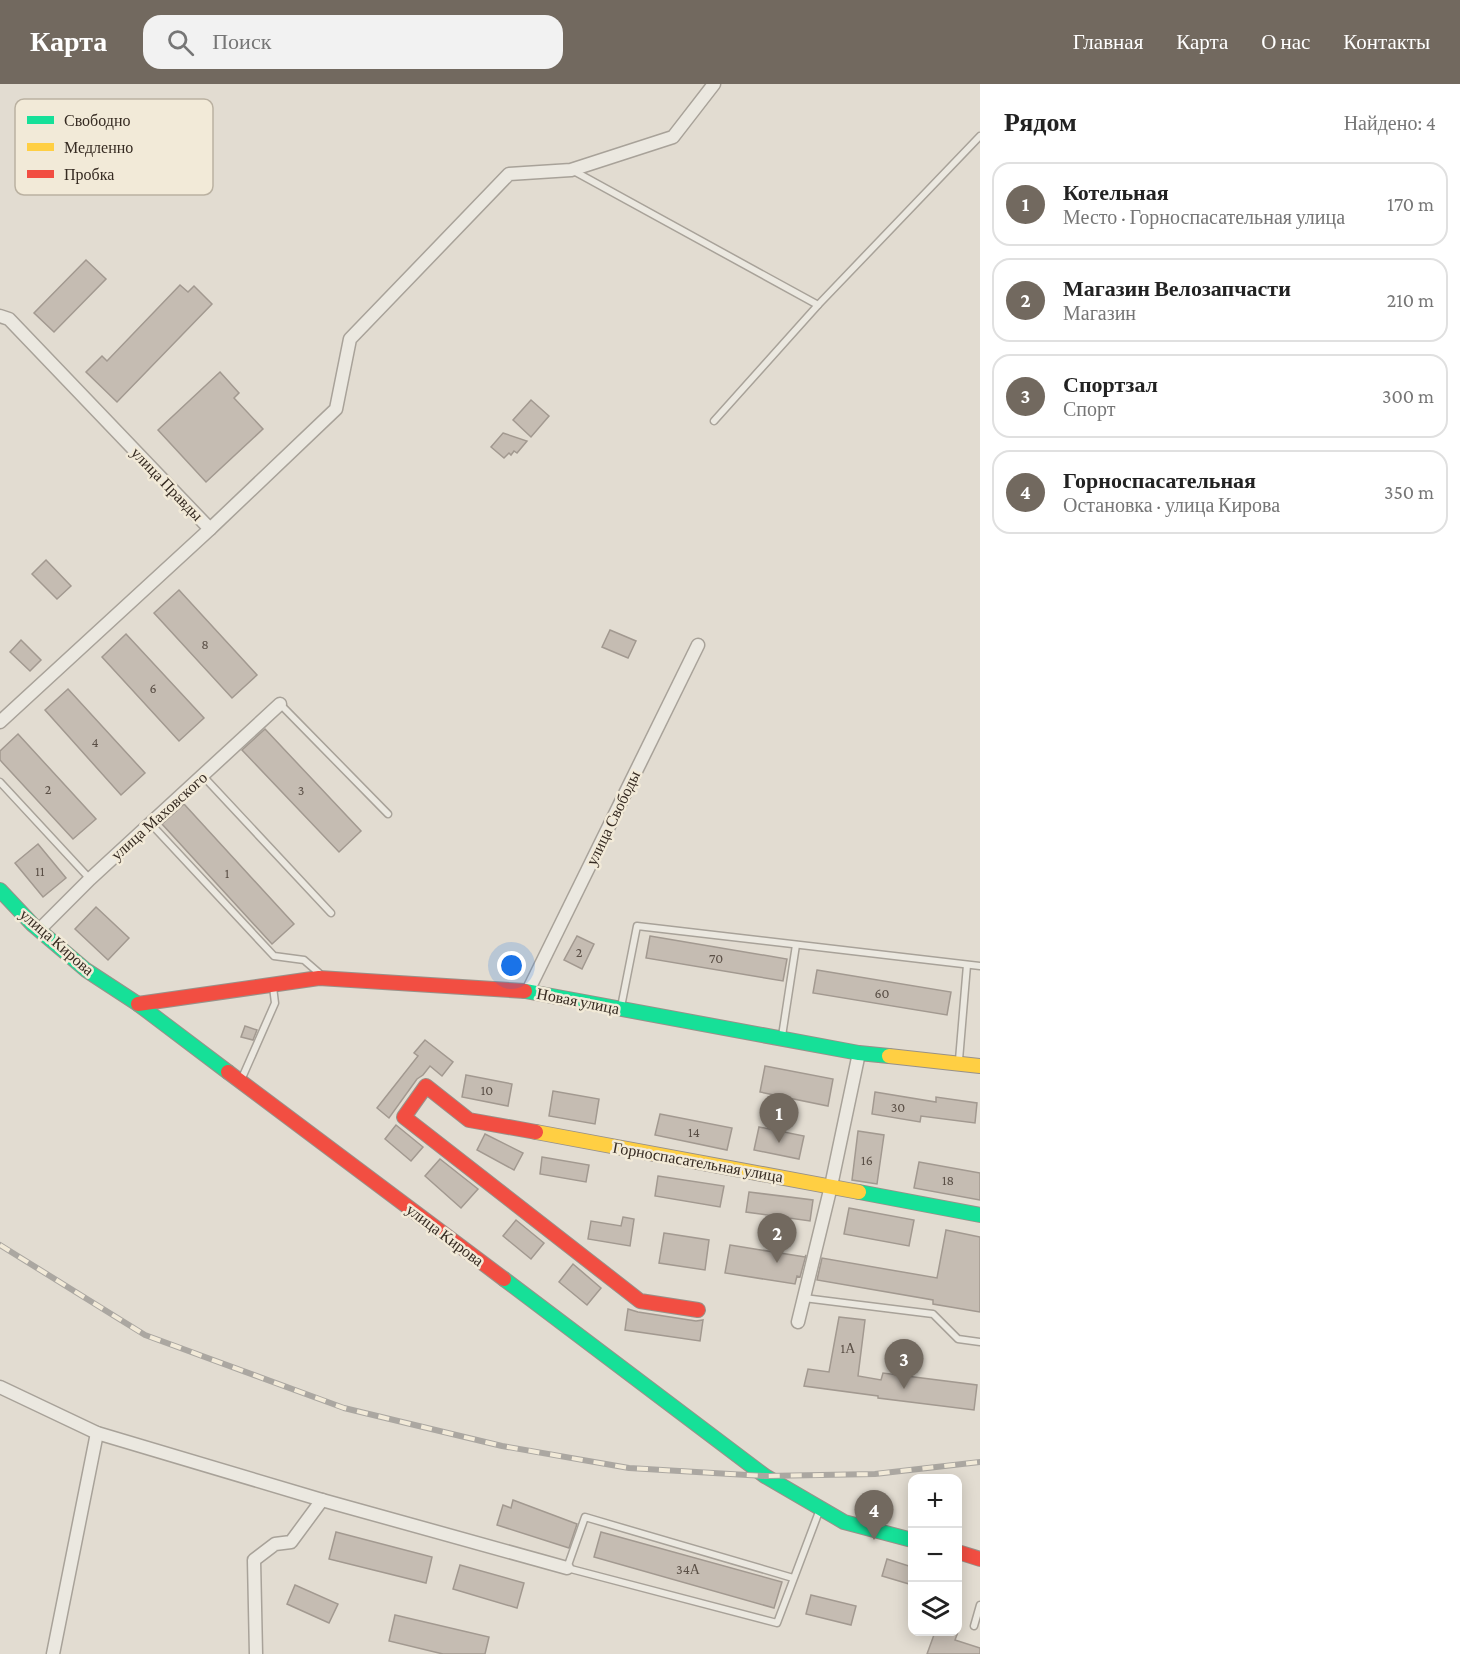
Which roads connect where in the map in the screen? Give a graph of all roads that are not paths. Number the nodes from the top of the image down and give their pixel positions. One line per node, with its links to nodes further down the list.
1 (714, 84): 3 (street)
2 (980, 136): 4 (lane)
3 (571, 170): 4 (lane); 7 (street)
4 (818, 305): 6 (lane)
5 (0, 316): 7 (street, улица Правды)
6 (714, 421)
7 (210, 529): 10 (street, улица Правды)
8 (698, 645): 24 (street, улица Свободы)
9 (280, 704): 11 (street, улица Маховского); 13 (lane)
10 (0, 722)
11 (203, 776): 14 (street, улица Маховского); 17 (lane)
12 (0, 782): 15 (lane)
13 (388, 814)
14 (151, 824): 15 (street, улица Маховского); 22 (lane)
15 (90, 879): 18 (street, улица Маховского)
16 (0, 890): 18 (main road, улица Кирова)
17 (331, 913)
18 (39, 930): 25 (main road, улица Кирова)
19 (796, 945): 20 (lane); 26 (lane); 27 (lane)
20 (967, 964): 21 (lane); 29 (lane)
21 (980, 966)
22 (319, 978): 23 (main road, Новая улица); 24 (main road, Новая улица)
23 (272, 985): 25 (main road, Новая улица); 31 (lane)
24 (528, 991): 26 (main road, Новая улица)
25 (138, 1004): 31 (main road, улица Кирова)
26 (620, 1009): 27 (main road, Новая улица)
27 (782, 1040): 28 (main road, Новая улица)
28 (859, 1053): 29 (main road, Новая улица); 32 (street)
29 (959, 1064): 30 (main road, Новая улица)
30 (980, 1066)
31 (241, 1081): 41 (main road, улица Кирова)
32 (831, 1186): 33 (main road, Горноспасательная улица); 34 (street); 35 (main road, Горноспасательная улица)
33 (980, 1215)
34 (804, 1298): 36 (street); 37 (lane)
35 (699, 1310)
36 (798, 1322)
37 (980, 1342)
38 (0, 1387): 39 (street)
39 (97, 1433): 40 (street); 49 (street)
40 (322, 1500): 45 (street); 50 (street)
41 (820, 1508): 42 (main road, улица Кирова); 46 (lane)
42 (908, 1539)
43 (962, 1553): 44 (main road)
44 (980, 1558)
45 (567, 1568): 46 (lane); 46 (lane)
46 (793, 1578)
47 (980, 1605): 48 (lane)
48 (974, 1626)
49 (53, 1654)
50 (256, 1654)

